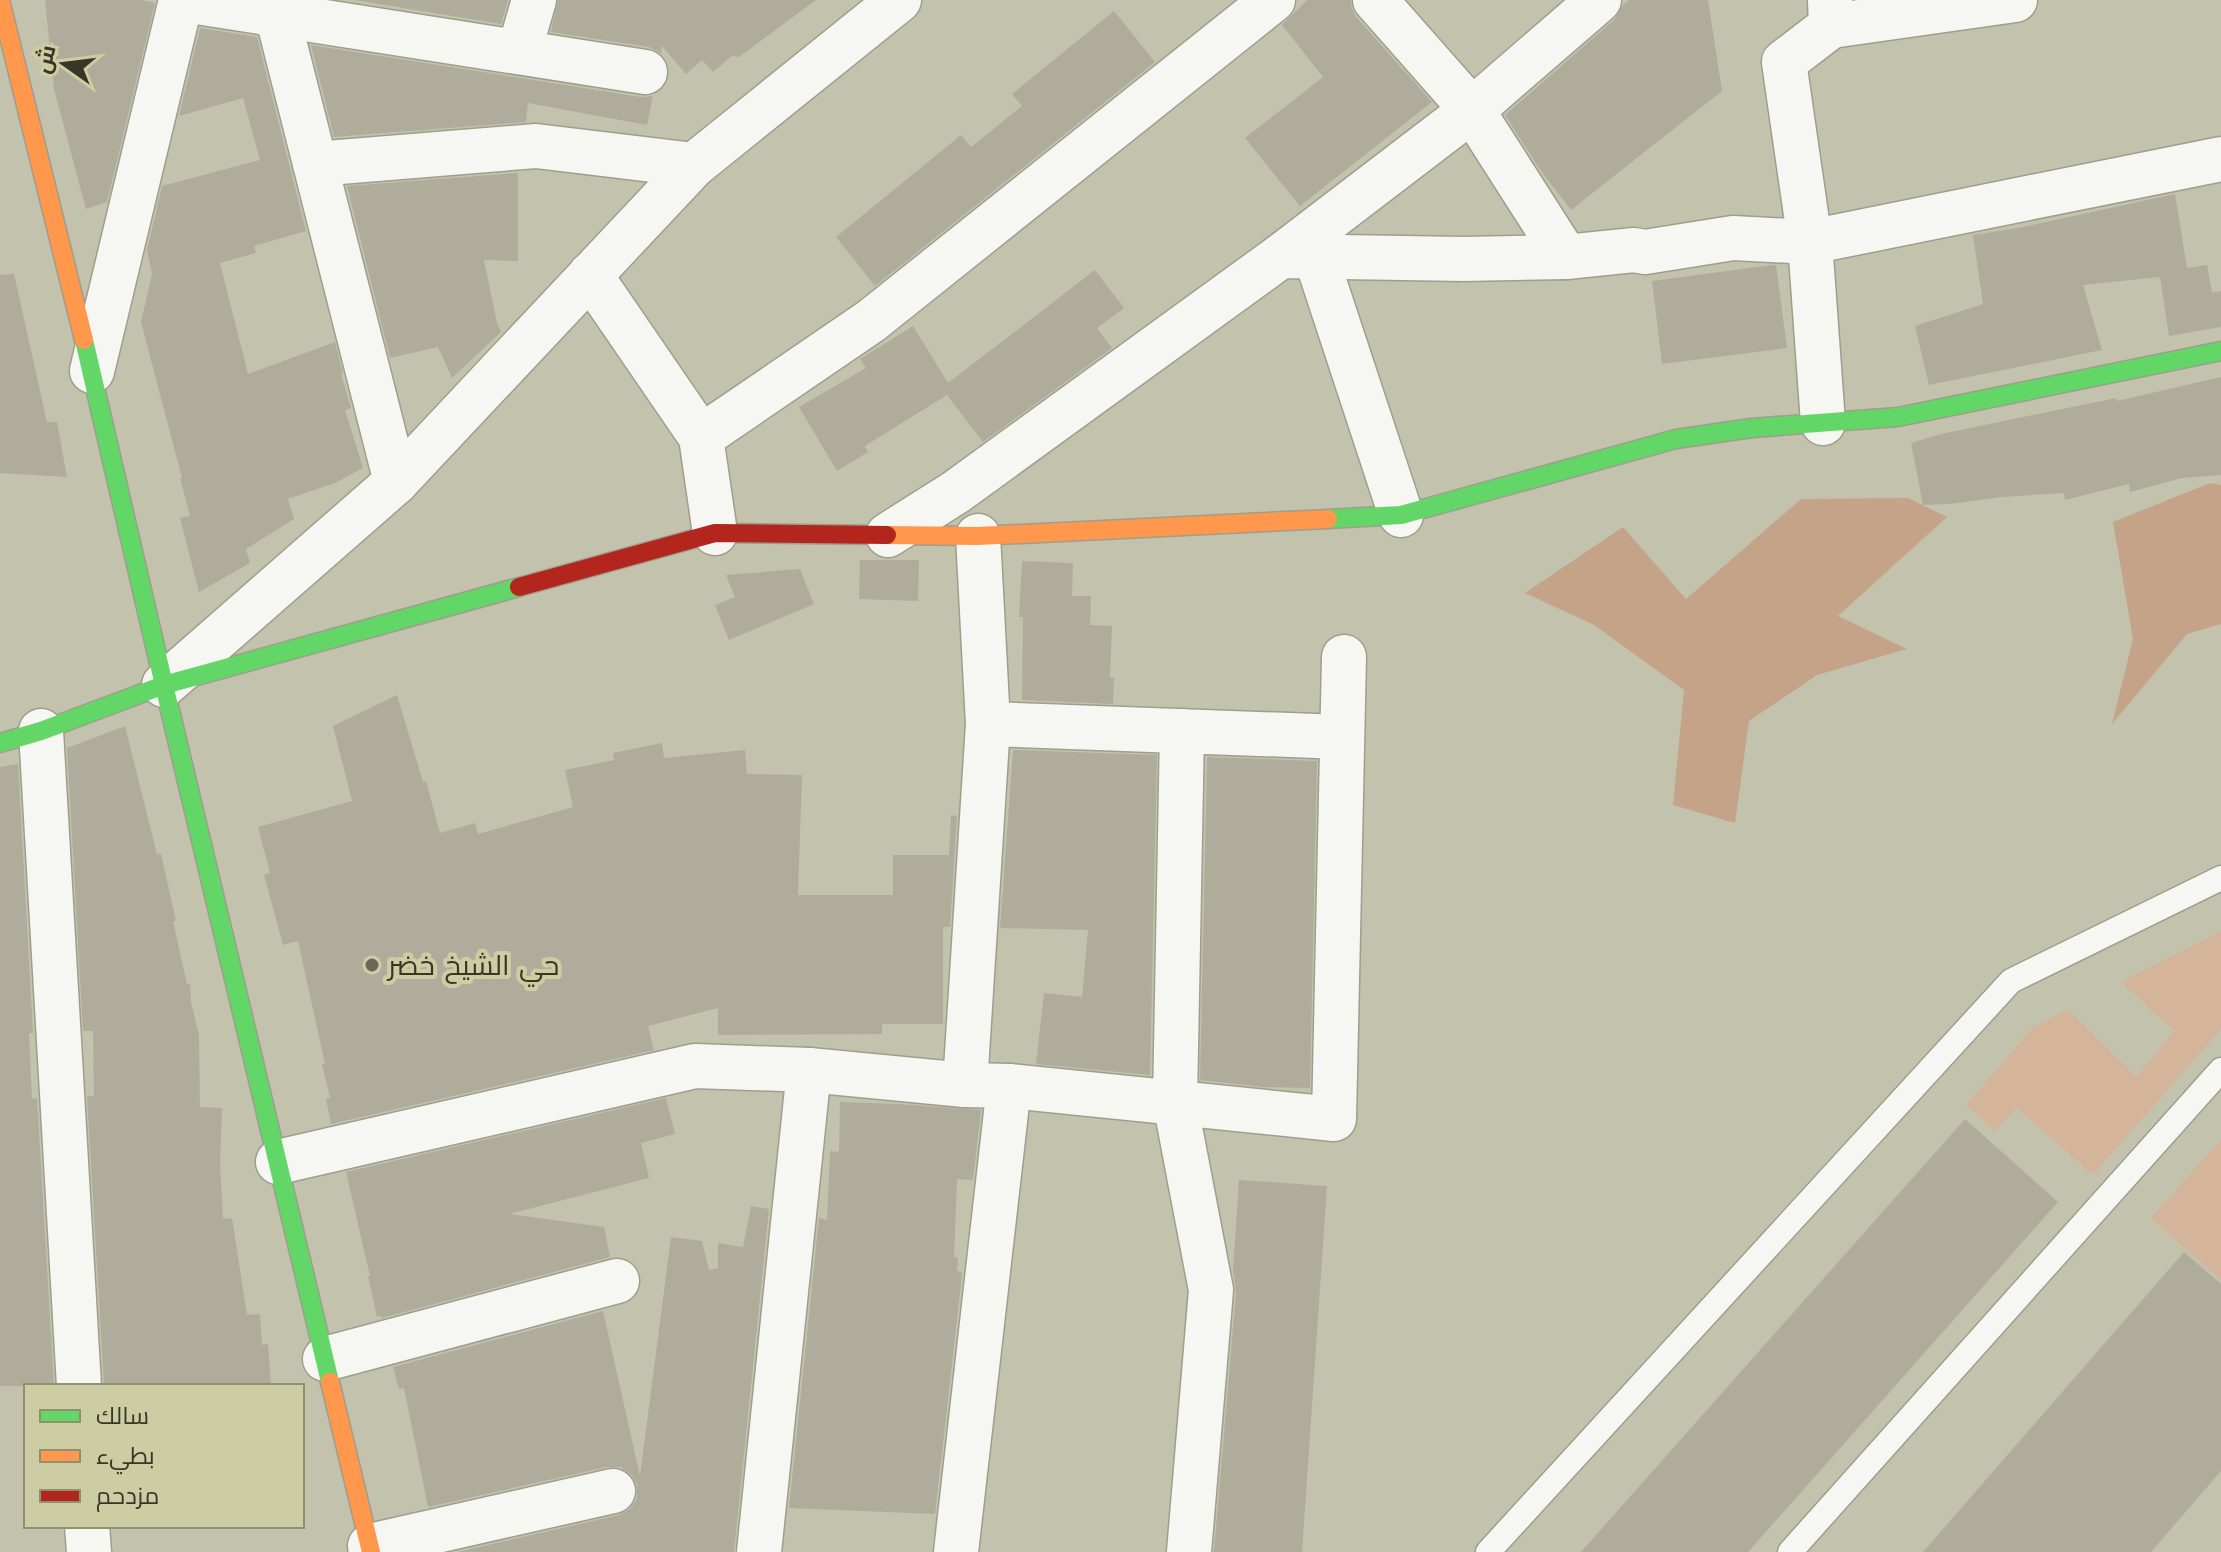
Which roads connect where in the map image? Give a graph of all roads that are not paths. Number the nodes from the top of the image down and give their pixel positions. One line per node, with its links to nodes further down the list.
1 (183, 0): 11 (street); 23 (street)
2 (534, 0): 12 (street)
3 (899, 0): 17 (street)
4 (1273, 0): 25 (street)
5 (1375, 0): 14 (street)
6 (1599, 0): 14 (street)
7 (2015, 0): 10 (street)
8 (1, 9): 23 (street)
9 (325, 10): 11 (street); 12 (street)
10 (1830, 13): 18 (street)
11 (277, 14): 16 (street)
12 (519, 52): 13 (street)
13 (645, 72)
14 (1472, 110): 19 (street); 20 (street)
15 (2221, 159): 18 (street)
16 (315, 164): 17 (street); 26 (street)
17 (694, 165): 21 (street)
18 (1810, 242): 20 (street); 24 (street)
19 (1298, 256): 20 (street); 27 (street); 29 (street)
20 (1566, 257)
21 (590, 275): 25 (street); 26 (street)
22 (2221, 351): 24 (street)
23 (92, 371): 32 (street)
24 (1823, 423): 27 (street)
25 (701, 437): 28 (street)
26 (396, 482): 32 (street)
27 (1401, 515): 30 (street)
28 (715, 533): 29 (street); 32 (street)
29 (888, 535): 30 (street)
30 (978, 536): 33 (street)
31 (1344, 657): 36 (street)
32 (164, 685): 35 (street); 43 (street)
33 (988, 724): 34 (street); 40 (street)
34 (1182, 731): 36 (street); 42 (street)
35 (20, 737): 46 (street)
36 (1342, 737): 42 (street)
37 (2221, 878): 54 (lane)
38 (809, 1070): 40 (street); 43 (street); 51 (street)
39 (2221, 1070): 55 (lane)
40 (965, 1085): 41 (street)
41 (1009, 1086): 42 (street); 52 (street)
42 (1175, 1102): 53 (street)
43 (278, 1162): 45 (street)
44 (617, 1281): 45 (street)
45 (325, 1359): 49 (street)
46 (79, 1384)
47 (613, 1491): 49 (street)
48 (87, 1528): 50 (street)
49 (371, 1549)
50 (89, 1552)
51 (759, 1552)
52 (956, 1552)
53 (1189, 1552)
54 (1488, 1552)
55 (1790, 1552)

